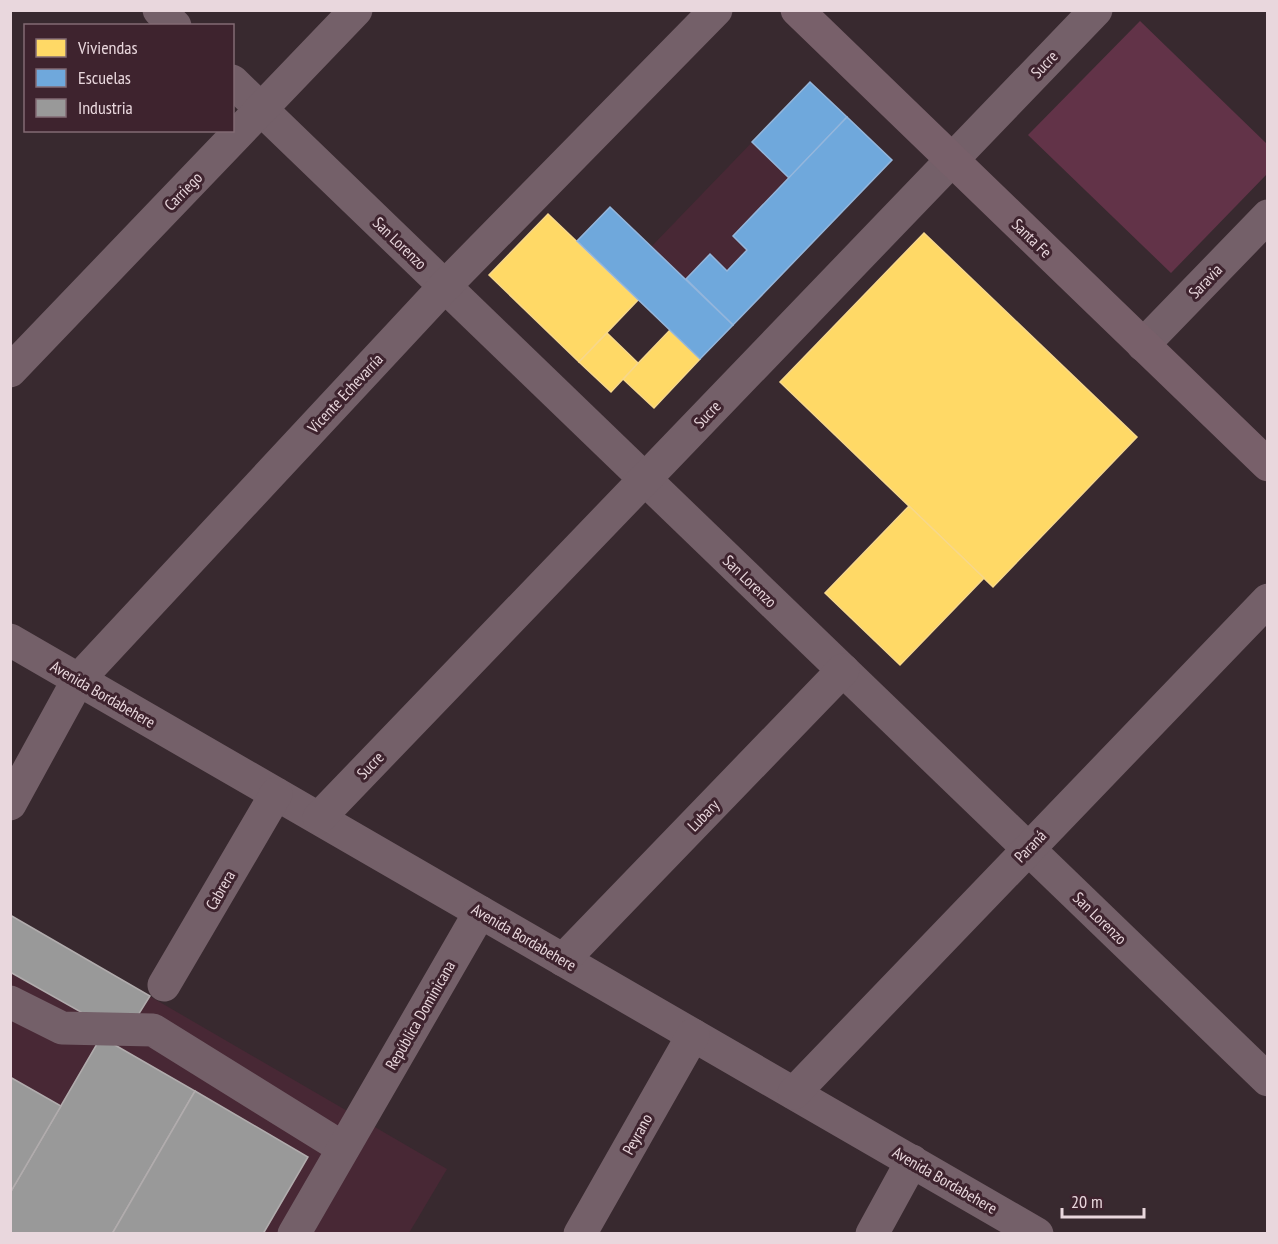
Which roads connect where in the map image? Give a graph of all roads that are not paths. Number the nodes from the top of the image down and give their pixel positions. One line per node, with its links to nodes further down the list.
1 (159, 10): 6 (street)
2 (356, 10): 8 (street, Carriego)
3 (716, 10): 11 (street, Vicente Echevarría)
4 (797, 10): 9 (main road, Santa Fe)
5 (1096, 10): 9 (street, Sucre)
6 (172, 24)
7 (234, 83): 8 (street, San Lorenzo)
8 (261, 109): 11 (street, San Lorenzo); 13 (street, Carriego)
9 (952, 160): 12 (main road, Santa Fe); 15 (street, Sucre)
10 (1268, 216): 12 (street, Saravia)
11 (445, 286): 15 (street, San Lorenzo); 19 (street, Vicente Echevarría)
12 (1143, 345): 14 (main road, Santa Fe)
13 (10, 371)
14 (1268, 465)
15 (645, 479): 18 (street, San Lorenzo); 22 (street, Sucre)
16 (1268, 600): 23 (street, Paraná)
17 (10, 640): 19 (street, Avenida Bordabehere)
18 (843, 670): 23 (street, San Lorenzo); 25 (street, Lubary)
19 (78, 680): 20 (street, Avenida Bordabehere); 21 (street, Vicente Echevarría)
20 (276, 794): 22 (street, Avenida Bordabehere); 26 (street, Cabrera)
21 (10, 804)
22 (319, 818): 24 (street, Avenida Bordabehere)
23 (1028, 849): 29 (street, San Lorenzo); 30 (street, Paraná)
24 (480, 912): 25 (street, Avenida Bordabehere); 31 (street, República Dominicana)
25 (563, 960): 28 (street, Avenida Bordabehere)
26 (164, 985)
27 (10, 1002): 31 (street)
28 (693, 1035): 30 (street, Avenida Bordabehere); 34 (street, Peyrano)
29 (1268, 1080)
30 (794, 1093): 32 (street, Avenida Bordabehere)
31 (343, 1148): 33 (street, República Dominicana)
32 (912, 1161): 35 (street); 36 (street, Avenida Bordabehere)
33 (294, 1233)
34 (580, 1233)
35 (872, 1233)
36 (1037, 1233)

